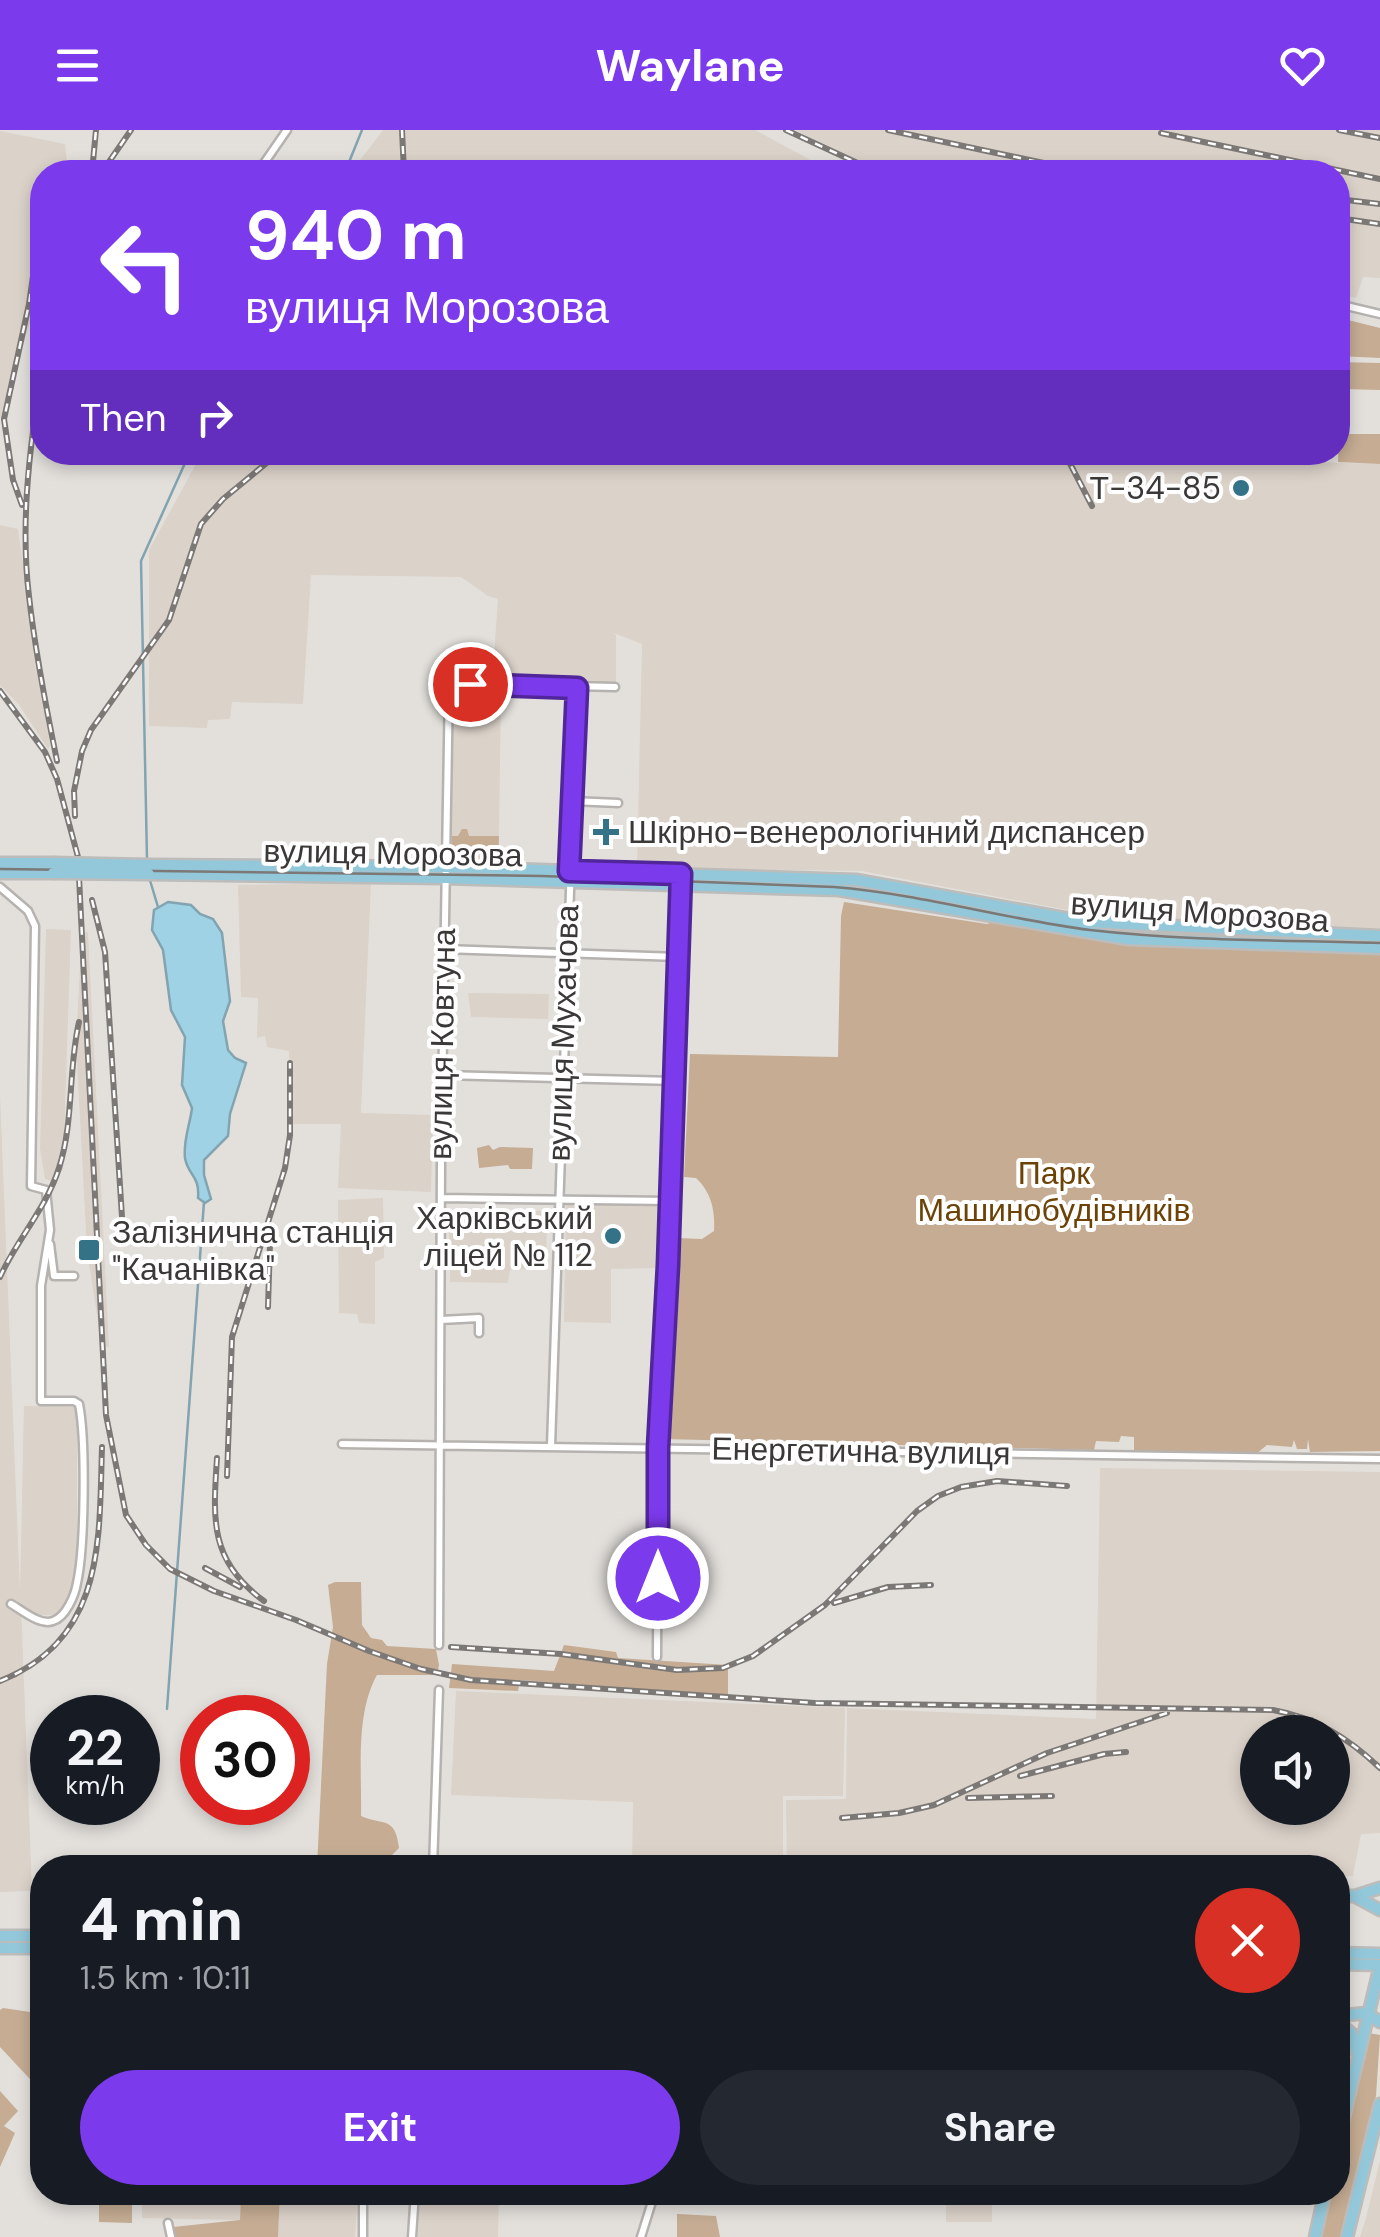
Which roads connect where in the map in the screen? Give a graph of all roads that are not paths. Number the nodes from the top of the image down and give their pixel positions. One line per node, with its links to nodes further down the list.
1 (287, 130): 2 (street)
2 (266, 160)
3 (1350, 307): 4 (street)
4 (1380, 314)
5 (615, 687): 6 (street)
6 (577, 688): 7 (street, вулиця Мухачова); 11 (street, вулиця Ковтуна)
7 (572, 801): 8 (street); 13 (street, вулиця Мухачова)
8 (618, 803)
9 (0, 863): 10 (main road, вулиця Морозова)
10 (53, 868): 11 (main road, вулиця Морозова, bridge); 12 (main road, вулиця Морозова)
11 (444, 873): 13 (main road, вулиця Морозова); 18 (street, вулиця Ковтуна)
12 (0, 874)
13 (568, 876): 14 (main road, вулиця Морозова); 19 (street, вулиця Мухачова)
14 (681, 880): 16 (main road, вулиця Морозова); 17 (main road, вулиця Морозова); 20 (street)
15 (0, 887): 27 (street)
16 (1380, 936)
17 (1380, 948)
18 (444, 949): 19 (street); 21 (street, вулиця Ковтуна)
19 (566, 954): 20 (street); 22 (street, вулиця Мухачова)
20 (680, 956): 23 (street)
21 (443, 1075): 22 (street); 24 (street, вулиця Ковтуна)
22 (562, 1080): 23 (street); 25 (street, вулиця Мухачова)
23 (675, 1081): 26 (street)
24 (441, 1198): 25 (street); 29 (street, вулиця Ковтуна)
25 (558, 1199): 26 (street); 33 (street, вулиця Мухачова)
26 (670, 1201): 34 (street)
27 (49, 1238): 28 (street); 36 (street)
28 (74, 1276)
29 (441, 1320): 30 (street); 32 (street, вулиця Ковтуна)
30 (479, 1333)
31 (342, 1444): 32 (street, Енергетична вулиця)
32 (439, 1445): 33 (street, Енергетична вулиця); 37 (street, вулиця Ковтуна)
33 (551, 1446): 34 (street, Енергетична вулиця)
34 (658, 1448): 35 (street, Енергетична вулиця); 38 (street)
35 (1380, 1459)
36 (11, 1604)
37 (439, 1646)
38 (657, 1657)
39 (439, 1690): 40 (street)
40 (433, 1855)
41 (1380, 1888): 43 (main road)
42 (1350, 1896): 43 (main road)
43 (1355, 1896): 44 (main road)
44 (1380, 1910)
45 (0, 1936): 46 (main road)
46 (30, 1936)
47 (0, 1948): 48 (main road)
48 (30, 1948)
49 (1350, 1953): 50 (main road)
50 (1380, 1954)
51 (1350, 1965): 52 (main road)
52 (1380, 1969): 54 (main road)
53 (1350, 2019): 54 (main road)
54 (1367, 2019): 55 (main road); 57 (main road)
55 (1380, 2022)
56 (1350, 2032): 57 (main road)
57 (1357, 2062): 58 (main road)
58 (1350, 2091)
59 (1380, 2104): 70 (main road)
60 (363, 2205): 66 (street)
61 (414, 2205): 67 (street)
62 (651, 2205): 68 (street)
63 (1323, 2205): 69 (main road)
64 (168, 2223): 65 (street)
65 (171, 2237)
66 (363, 2237)
67 (412, 2237)
68 (642, 2237)
69 (1315, 2237)
70 (1347, 2237)

